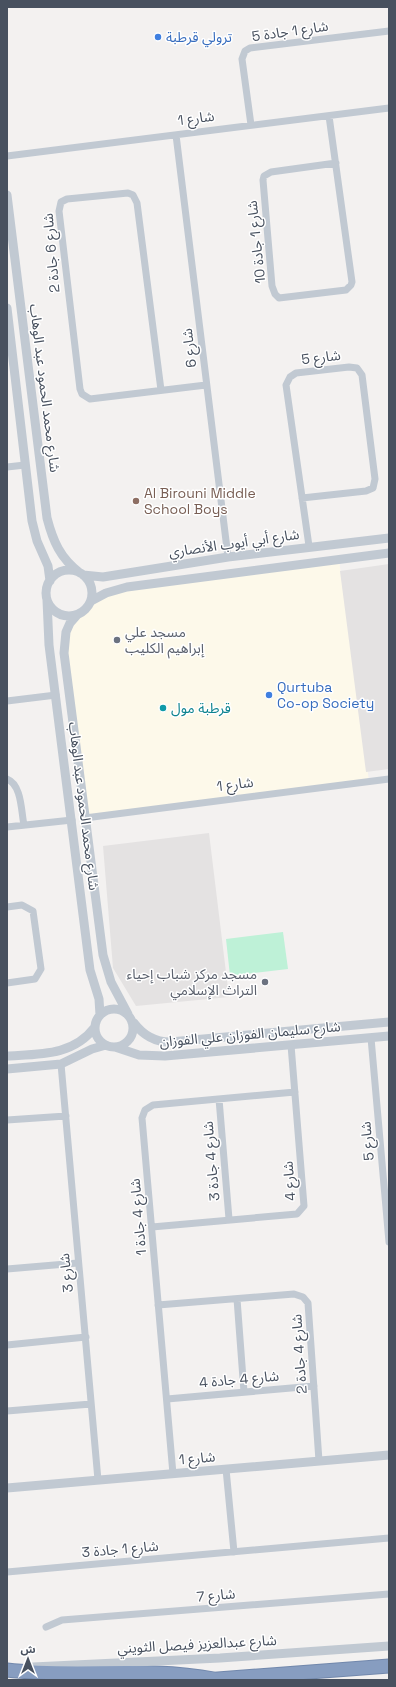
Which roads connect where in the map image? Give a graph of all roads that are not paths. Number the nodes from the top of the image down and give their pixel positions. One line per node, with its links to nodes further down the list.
1 (389, 30): 4 (street, شارع 1 جادة 5)
2 (389, 108): 3 (street, شارع 1)
3 (329, 116): 4 (street, شارع 1); 7 (street, شارع 1 جادة 10)
4 (251, 125): 5 (street, شارع 1)
5 (176, 135): 6 (street, شارع 1); 10 (street, شارع 6)
6 (7, 156)
7 (336, 163): 7 (street, شارع 1 جادة 10)
8 (7, 195): 12 (street, شارع محمد الحمود عبد الوهاب)
9 (7, 308): 13 (street, شارع محمد الحمود عبد الوهاب)
10 (206, 385): 11 (street, شارع 6 جادة 2); 23 (street, شارع 6)
11 (161, 390): 11 (street, شارع 6 جادة 2)
12 (33, 411): 13 (street); 14 (street, شارع محمد الحمود عبد الوهاب)
13 (20, 414): 15 (street, شارع محمد الحمود عبد الوهاب)
14 (36, 431): 15 (street); 24 (street, شارع محمد الحمود عبد الوهاب)
15 (22, 432): 16 (street, شارع محمد الحمود عبد الوهاب)
16 (25, 465): 17 (street); 25 (street, شارع محمد الحمود عبد الوهاب)
17 (7, 467)
18 (302, 498): 18 (street, شارع 5); 21 (street, شارع 5)
19 (389, 538): 20 (street, شارع أبي أيوب الأنصاري)
20 (379, 539): 21 (street, شارع أبي أيوب الأنصاري); 22 (street)
21 (309, 546): 23 (street, شارع أبي أيوب الأنصاري)
22 (386, 554): 27 (street)
23 (228, 557): 24 (street, شارع أبي أيوب الأنصاري)
24 (82, 574): 25 (street); 27 (street)
25 (50, 581): 26 (street)
26 (47, 600): 28 (street); 29 (street, شارع محمد الحمود عبد الوهاب)
27 (91, 601): 28 (street)
28 (77, 615): 33 (street, شارع محمد الحمود عبد الوهاب)
29 (56, 695): 30 (street); 34 (street, شارع محمد الحمود عبد الوهاب)
30 (7, 701)
31 (7, 779): 35 (street)
32 (389, 779): 33 (street, شارع 1)
33 (85, 818): 39 (street, شارع محمد الحمود عبد الوهاب)
34 (72, 820): 35 (street); 40 (street, شارع محمد الحمود عبد الوهاب)
35 (24, 825): 36 (street)
36 (7, 827)
37 (7, 907): 38 (street)
38 (7, 983)
39 (128, 1014): 40 (street); 42 (street)
40 (100, 1015): 43 (street)
41 (389, 1022): 42 (street, شارع سليمان الفوزان علي الفوزان)
42 (134, 1023): 47 (street)
43 (95, 1027): 47 (street); 48 (street)
44 (389, 1036): 45 (street, شارع سليمان الفوزان علي الفوزان)
45 (371, 1038): 46 (street, شارع سليمان الفوزان علي الفوزان); 57 (street, شارع 5)
46 (291, 1045): 47 (street, شارع سليمان الفوزان علي الفوزان); 51 (street, شارع 4)
47 (111, 1046): 49 (street)
48 (7, 1056)
49 (62, 1064): 50 (street); 53 (street, شارع 3)
50 (7, 1069)
51 (295, 1092): 52 (street, شارع 4 جادة 1); 55 (street, شارع 4)
52 (219, 1100): 55 (street, شارع 4 جادة 3); 56 (street, شارع 4 جادة 1)
53 (66, 1116): 54 (street); 58 (street, شارع 3)
54 (7, 1120)
55 (229, 1219): 56 (street, شارع 4)
56 (152, 1227): 61 (street, شارع 4 جادة 1)
57 (389, 1242)
58 (78, 1263): 59 (street); 62 (street, شارع 3)
59 (7, 1269)
60 (237, 1299): 61 (street, شارع 4 جادة 2); 64 (street, شارع 4 جادة 2); 65 (street)
61 (158, 1305): 66 (street, شارع 4 جادة 1)
62 (86, 1337): 63 (street); 67 (street, شارع 3)
63 (7, 1345)
64 (314, 1386): 65 (street, شارع 4 جادة 4); 70 (street, شارع 4 جادة 2)
65 (244, 1392): 66 (street, شارع 4 جادة 4)
66 (167, 1399): 72 (street, شارع 4 جادة 1)
67 (91, 1404): 68 (street); 73 (street, شارع 3)
68 (7, 1411)
69 (389, 1455): 70 (street, شارع 1)
70 (319, 1461): 71 (street, شارع 1)
71 (226, 1469): 72 (street, شارع 1); 76 (street)
72 (173, 1474): 73 (street, شارع 1)
73 (98, 1480): 74 (street, شارع 1)
74 (7, 1488)
75 (389, 1538): 76 (street, شارع 1 جادة 3)
76 (234, 1552): 77 (street, شارع 1 جادة 3)
77 (7, 1572)
78 (389, 1594): 79 (street, شارع 7)
79 (46, 1627)
80 (389, 1646): 82 (street, شارع عبدالعزيز فيصل الثويني)
81 (389, 1666): 83 (highway)
82 (7, 1670): 83 (highway)
83 (208, 1680)

